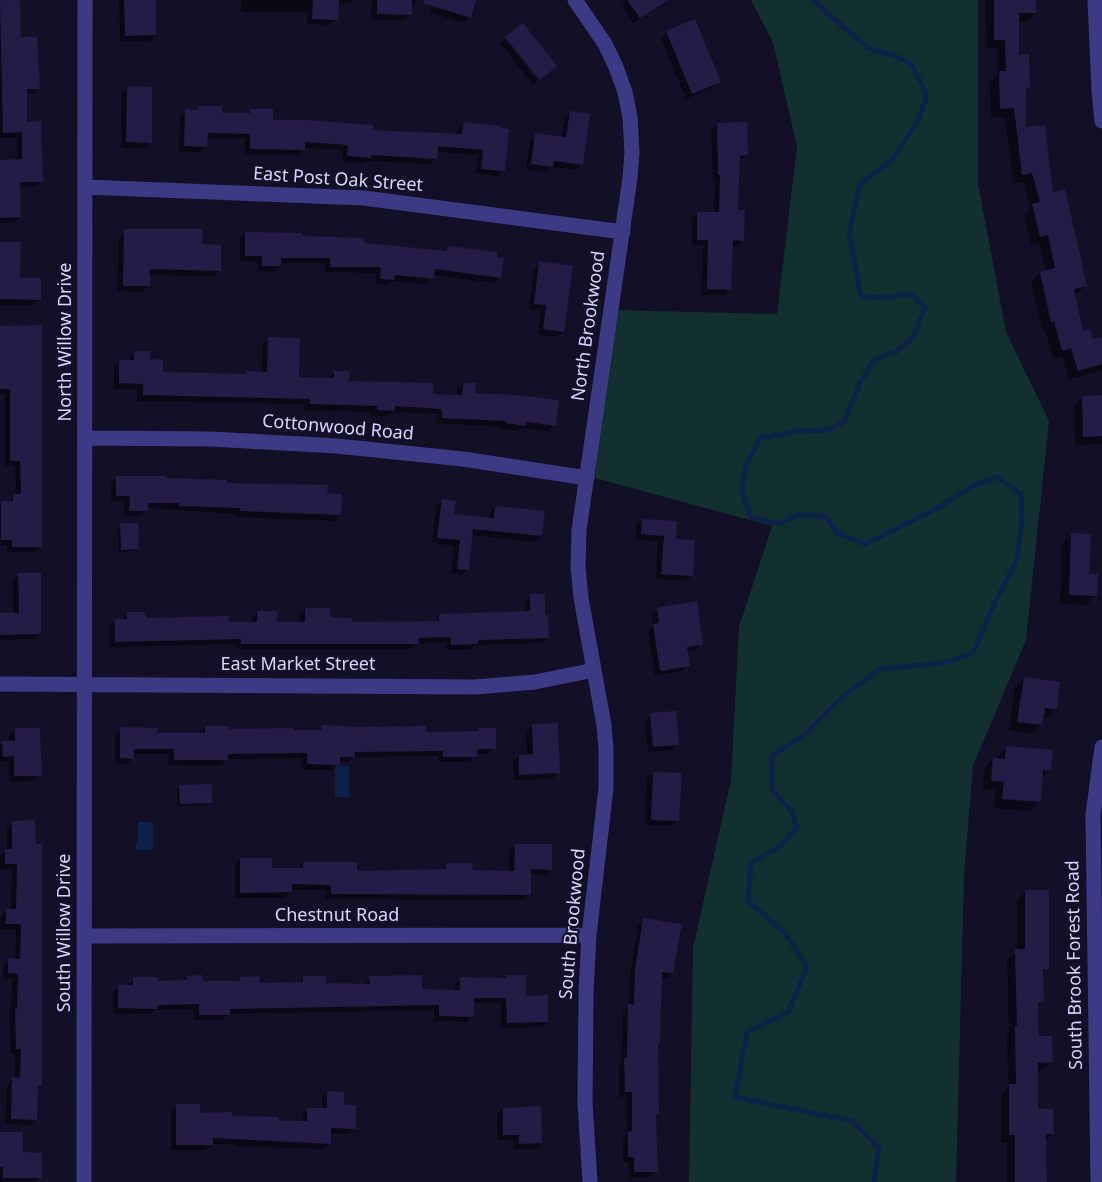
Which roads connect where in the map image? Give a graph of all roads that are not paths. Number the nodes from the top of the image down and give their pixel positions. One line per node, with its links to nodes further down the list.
1 (85, 0): 5 (street, North Willow Drive)
2 (575, 0): 6 (street, North Brookwood)
3 (1095, 0): 4 (street)
4 (1102, 121)
5 (85, 187): 6 (street, East Post Oak Street); 7 (street, North Willow Drive)
6 (622, 232): 8 (street, North Brookwood)
7 (85, 438): 8 (street, Cottonwood Road); 11 (street, North Willow Drive)
8 (587, 478): 9 (street, North Brookwood)
9 (594, 670): 11 (street, East Market Street); 14 (street, South Brookwood)
10 (0, 684): 11 (street, East Market Street)
11 (85, 684): 15 (street, South Willow Drive)
12 (1102, 747): 13 (street, South Brook Forest Road)
13 (1098, 891): 16 (street, South Brook Forest Road)
14 (589, 934): 15 (street, Chestnut Road); 18 (street, South Brookwood)
15 (84, 936): 17 (street, South Willow Drive)
16 (1100, 1143): 19 (street, South Brook Forest Road)
17 (84, 1182)
18 (590, 1182)
19 (1098, 1182)

